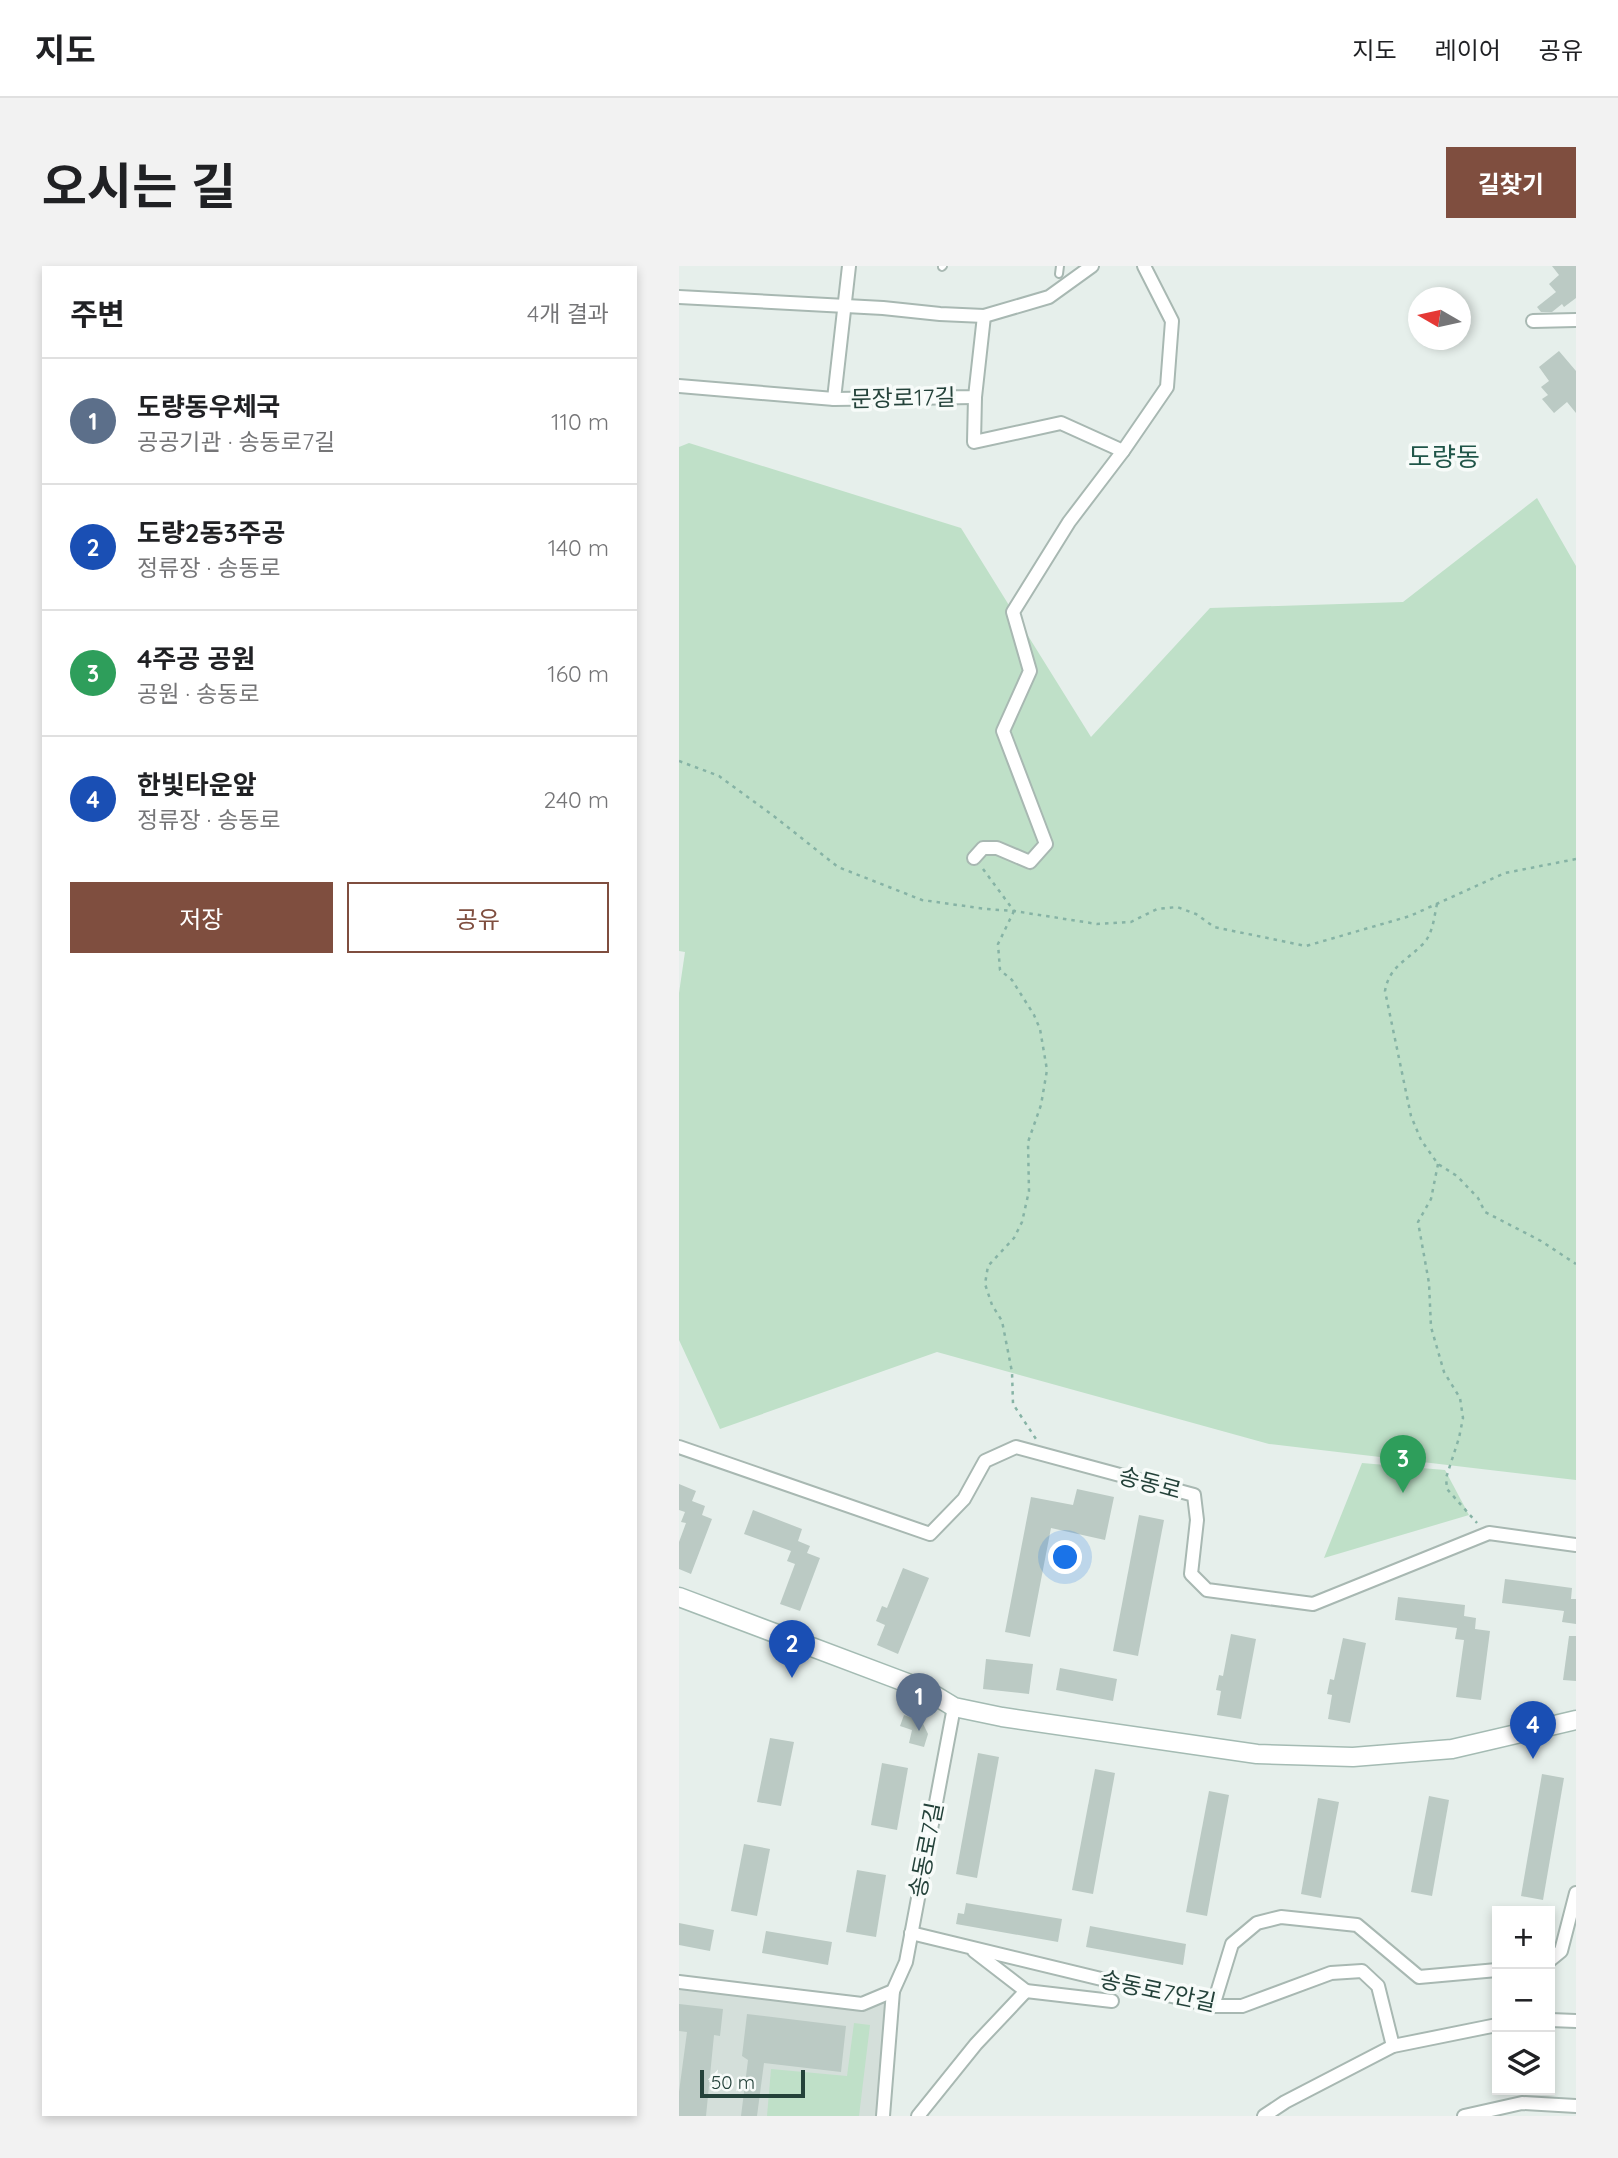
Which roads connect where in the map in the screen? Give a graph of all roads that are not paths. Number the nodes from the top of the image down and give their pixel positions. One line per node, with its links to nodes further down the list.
1 (849, 266): 7 (street, 문장로17길)
2 (1060, 266): 5 (lane)
3 (1092, 266): 8 (street)
4 (1144, 266): 14 (street)
5 (1059, 274)
6 (679, 297): 7 (street)
7 (842, 307): 8 (street); 13 (street, 문장로17길)
8 (984, 316): 12 (street, 문장로17길)
9 (1576, 320): 10 (street)
10 (1533, 321)
11 (679, 386): 13 (street, 문장로17길)
12 (975, 397): 13 (street, 문장로17길); 14 (street)
13 (834, 399)
14 (1123, 451): 15 (street)
15 (974, 858)
16 (679, 1447): 17 (street, 송동로)
17 (1576, 1545)
18 (679, 1597): 19 (street)
19 (954, 1707): 20 (street); 22 (street, 송동로7길)
20 (1576, 1720)
21 (1576, 1892): 24 (street)
22 (911, 1933): 23 (street, 송동로7안길); 28 (street, 송동로7길)
23 (969, 1948): 27 (street); 30 (street, 송동로7안길)
24 (1555, 1956)
25 (1492, 1970): 30 (street)
26 (679, 1982): 28 (street)
27 (1026, 1991): 29 (street); 37 (street)
28 (893, 1992): 36 (street, 송동로7길)
29 (1112, 2001)
30 (1213, 2006): 34 (street, 송동로7안길)
31 (1555, 2020): 32 (street)
32 (1576, 2021)
33 (1492, 2026): 34 (street)
34 (1394, 2046): 38 (street)
35 (1576, 2106): 39 (street)
36 (883, 2116)
37 (918, 2116)
38 (1264, 2116)
39 (1464, 2116)

